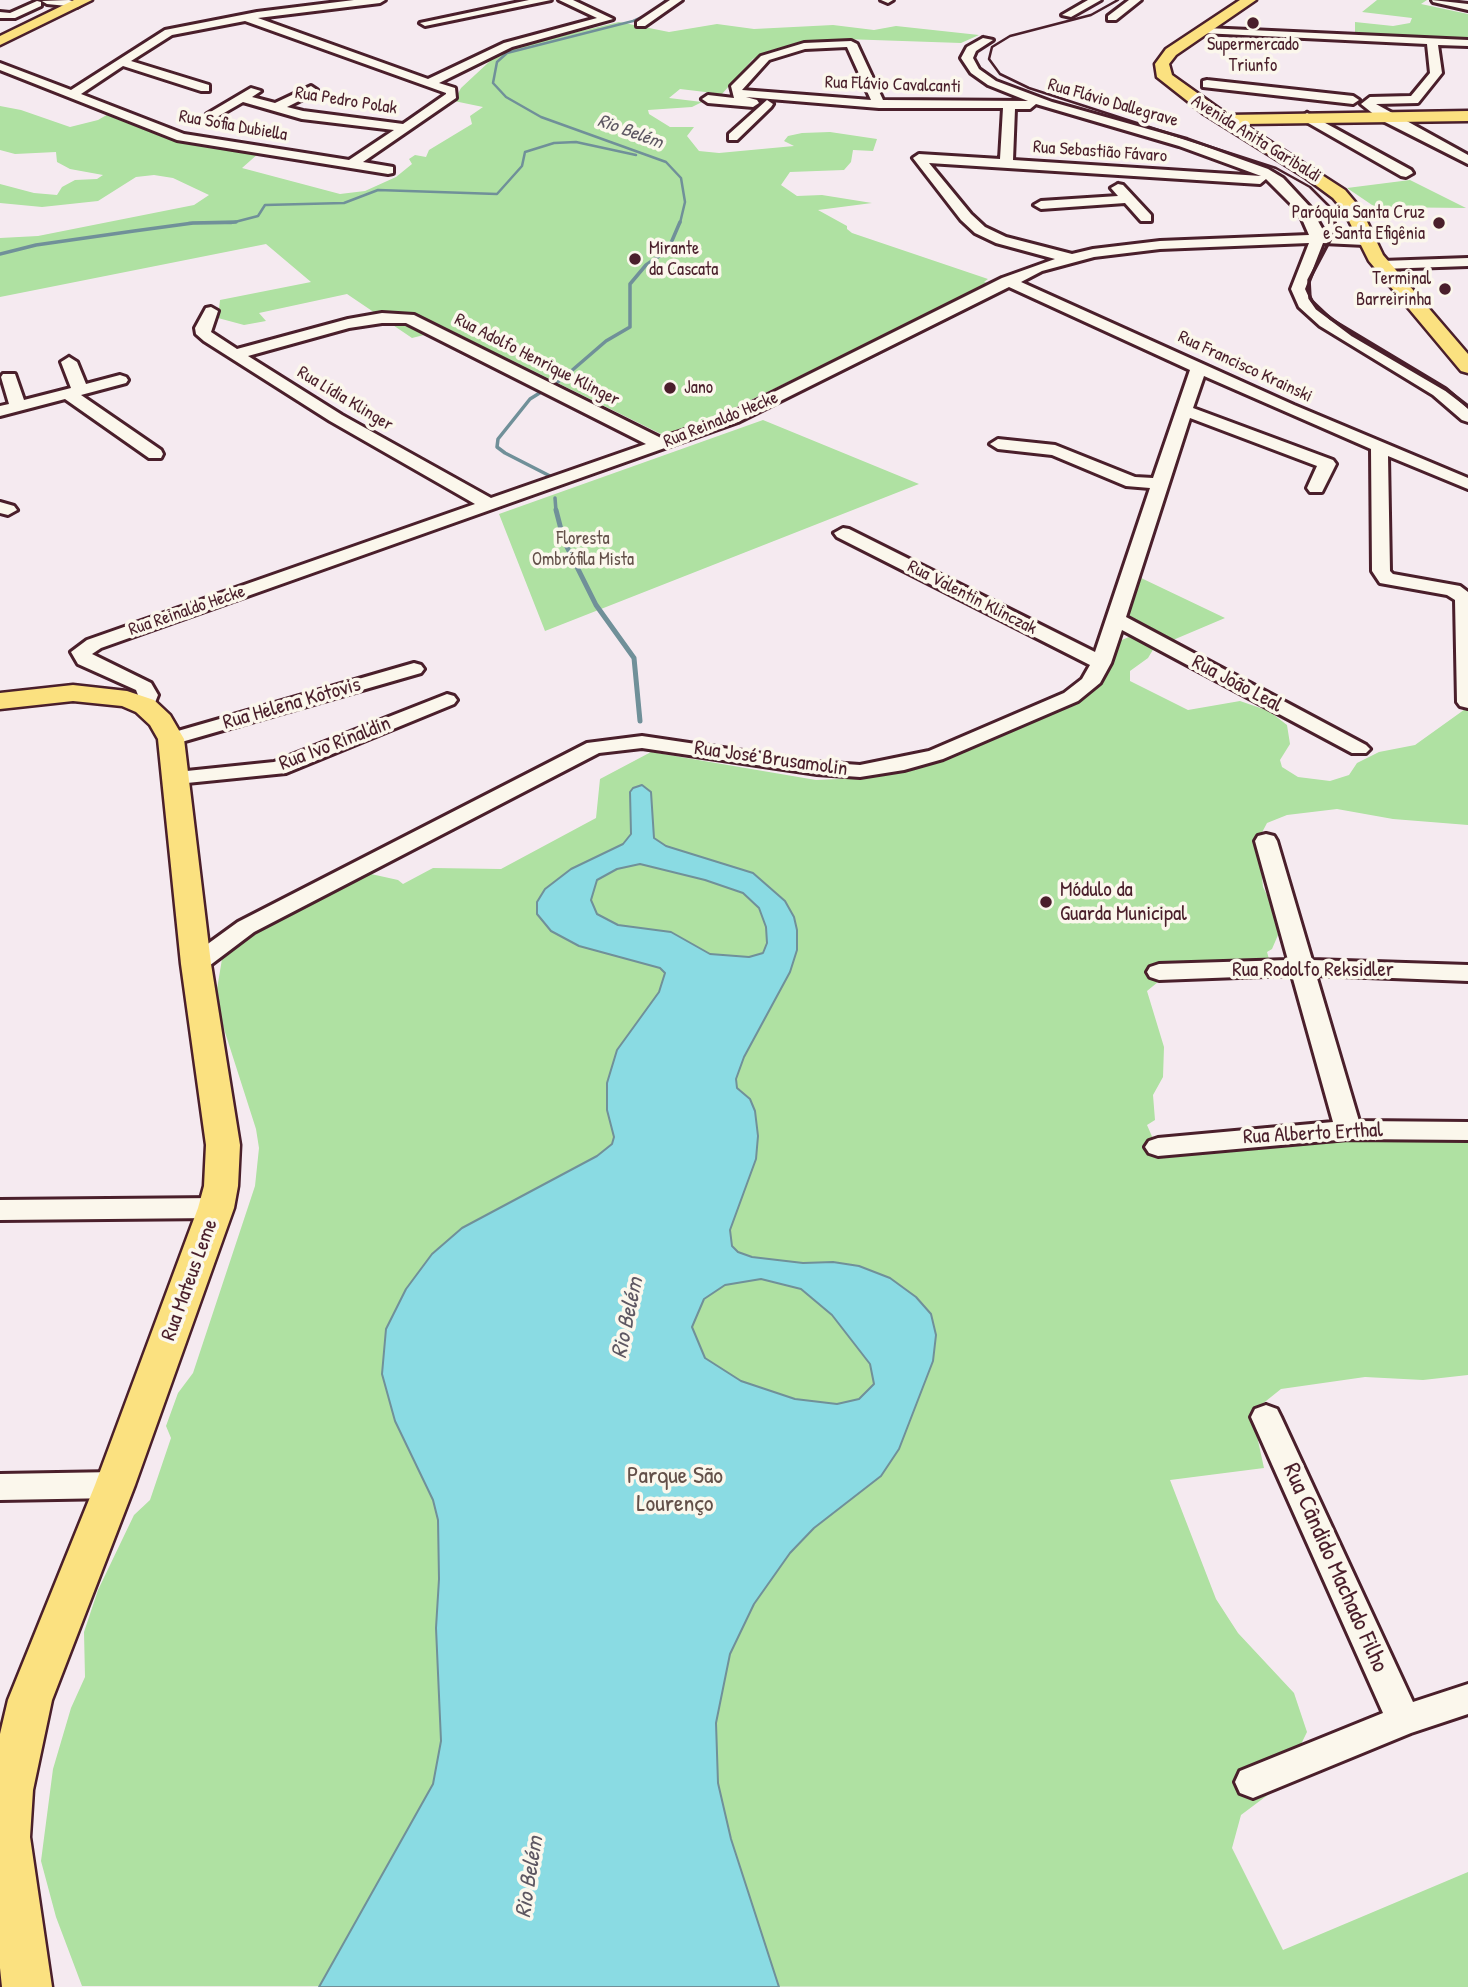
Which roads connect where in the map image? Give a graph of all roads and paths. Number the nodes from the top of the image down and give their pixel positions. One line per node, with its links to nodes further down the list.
1 (19, 0): 10 (street)
2 (380, 0): 15 (street)
3 (547, 0): 17 (street)
4 (564, 0): 26 (street)
5 (677, 0): 18 (street)
6 (1136, 0): 16 (street)
7 (1249, 0): 19 (main road, Avenida Anita Garibaldi)
8 (1437, 0): 12 (street)
9 (1091, 1): 14 (street)
10 (42, 2): 11 (street); 13 (street)
11 (78, 4): 21 (main road)
12 (1468, 7)
13 (0, 15)
14 (1068, 15)
15 (246, 17): 24 (street); 26 (street)
16 (1112, 18)
17 (425, 23)
18 (641, 24)
19 (1206, 30): 22 (street); 42 (main road, Avenida Anita Garibaldi)
20 (987, 40): 38 (street, Rua Flávio Dallegrave)
21 (0, 41)
22 (1432, 41): 23 (street); 35 (street)
23 (1468, 43)
24 (121, 62): 29 (street); 31 (street)
25 (0, 66): 31 (street, Rua Sofia Dubiella)
26 (431, 82): 46 (street)
27 (1207, 84): 35 (street)
28 (265, 85): 32 (street)
29 (205, 88)
30 (311, 90): 39 (street)
31 (72, 94): 50 (street, Rua Sofia Dubiella)
32 (242, 98): 39 (street, Rua Pedro Polak); 41 (street)
33 (740, 98): 34 (street, Rua Flávio Cavalcanti); 36 (street, Rua Flávio Cavalcanti); 37 (street, Rua Flávio Cavalcanti); 37 (street)
34 (708, 99)
35 (1368, 103): 45 (street)
36 (767, 104): 40 (street, Rua Flávio Cavalcanti); 47 (street)
37 (879, 104): 40 (street, Rua Flávio Cavalcanti)
38 (1048, 105): 40 (street, Rua Flávio Cavalcanti); 54 (street, Rua Flávio Dallegrave)
39 (277, 107): 46 (street, Rua Pedro Polak)
40 (1009, 109): 49 (street)
41 (213, 114)
42 (1217, 115): 44 (main road); 59 (main road, Avenida Anita Garibaldi)
43 (1468, 116): 45 (main road)
44 (1307, 117): 45 (main road); 53 (street)
45 (1385, 117): 48 (street)
46 (405, 128): 50 (street)
47 (733, 136)
48 (1468, 160)
49 (1006, 163): 52 (street, Rua Sebastião Fávaro); 60 (street, Rua Sebastião Fávaro)
50 (352, 164): 51 (street, Rua Sofia Dubiella)
51 (388, 170)
52 (1101, 170): 54 (street, Rua Sebastião Fávaro); 55 (street)
53 (1406, 173)
54 (1278, 181): 58 (street, Rua Flávio Dallegrave)
55 (1129, 199): 56 (street); 57 (street)
56 (1041, 205)
57 (1146, 218)
58 (1323, 239): 59 (street, Rua Reinaldo Hecke); 60 (street, Rua Reinaldo Hecke); 74 (street)
59 (1366, 255): 61 (street, Rua Reinaldo Hecke); 67 (main road, Avenida Anita Garibaldi)
60 (1070, 258): 62 (street, Rua Reinaldo Hecke)
61 (1468, 262)
62 (1007, 281): 66 (street, Rua Francisco Krainski); 76 (street, Rua Reinaldo Hecke)
63 (211, 312): 64 (street, Rua Lídia Klinger)
64 (233, 355): 76 (street, Rua Adolfo Henrique Klinger); 82 (street, Rua Lídia Klinger)
65 (69, 362): 70 (street)
66 (1199, 366): 72 (street, Rua José Brusamolin); 77 (street, Rua Francisco Krainski)
67 (1468, 368)
68 (9, 377): 71 (street)
69 (120, 380): 70 (street)
70 (74, 392): 71 (street); 78 (street)
71 (18, 406): 73 (street)
72 (1184, 410): 79 (street, Rua José Brusamolin); 81 (street)
73 (0, 411)
74 (1468, 417)
75 (998, 444): 79 (street)
76 (661, 445): 82 (street, Rua Reinaldo Hecke)
77 (1379, 448): 80 (street, Rua Francisco Krainski); 89 (street)
78 (155, 454)
79 (1160, 484): 84 (street, Rua José Brusamolin)
80 (1468, 484)
81 (1316, 488)
82 (490, 505): 90 (street, Rua Reinaldo Hecke)
83 (843, 533): 85 (street, Rua Valentin Klinczak)
84 (1115, 619): 85 (street, Rua José Brusamolin); 92 (street, Rua João Leal)
85 (1101, 663): 95 (street, Rua José Brusamolin)
86 (414, 669): 91 (street, Rua Helena Kotovis)
87 (447, 700): 93 (street, Rua Ivo Rinaldin)
88 (0, 701): 90 (main road)
89 (1467, 702)
90 (145, 706): 91 (main road, Rua Mateus Leme)
91 (171, 739): 93 (main road, Rua Mateus Leme)
92 (1359, 749)
93 (177, 778): 95 (main road, Rua Mateus Leme)
94 (1266, 841): 96 (street)
95 (197, 964): 102 (main road, Rua Mateus Leme)
96 (1300, 967): 97 (street, Rua Rodolfo Reksidler); 98 (street, Rua Rodolfo Reksidler); 99 (street)
97 (1158, 972)
98 (1468, 973)
99 (1348, 1130): 100 (street, Rua Alberto Erthal); 101 (street, Rua Alberto Erthal)
100 (1468, 1131)
101 (1158, 1147)
102 (216, 1208): 103 (street); 105 (main road, Rua Mateus Leme)
103 (0, 1210)
104 (1266, 1417): 108 (street, Rua Cândido Machado Filho)
105 (115, 1485): 106 (street); 110 (main road, Rua Mateus Leme)
106 (0, 1487)
107 (1468, 1699): 108 (street)
108 (1404, 1720): 109 (street)
109 (1253, 1782)
110 (3, 1837): 111 (main road, Rua Mateus Leme)
111 (27, 1987)

